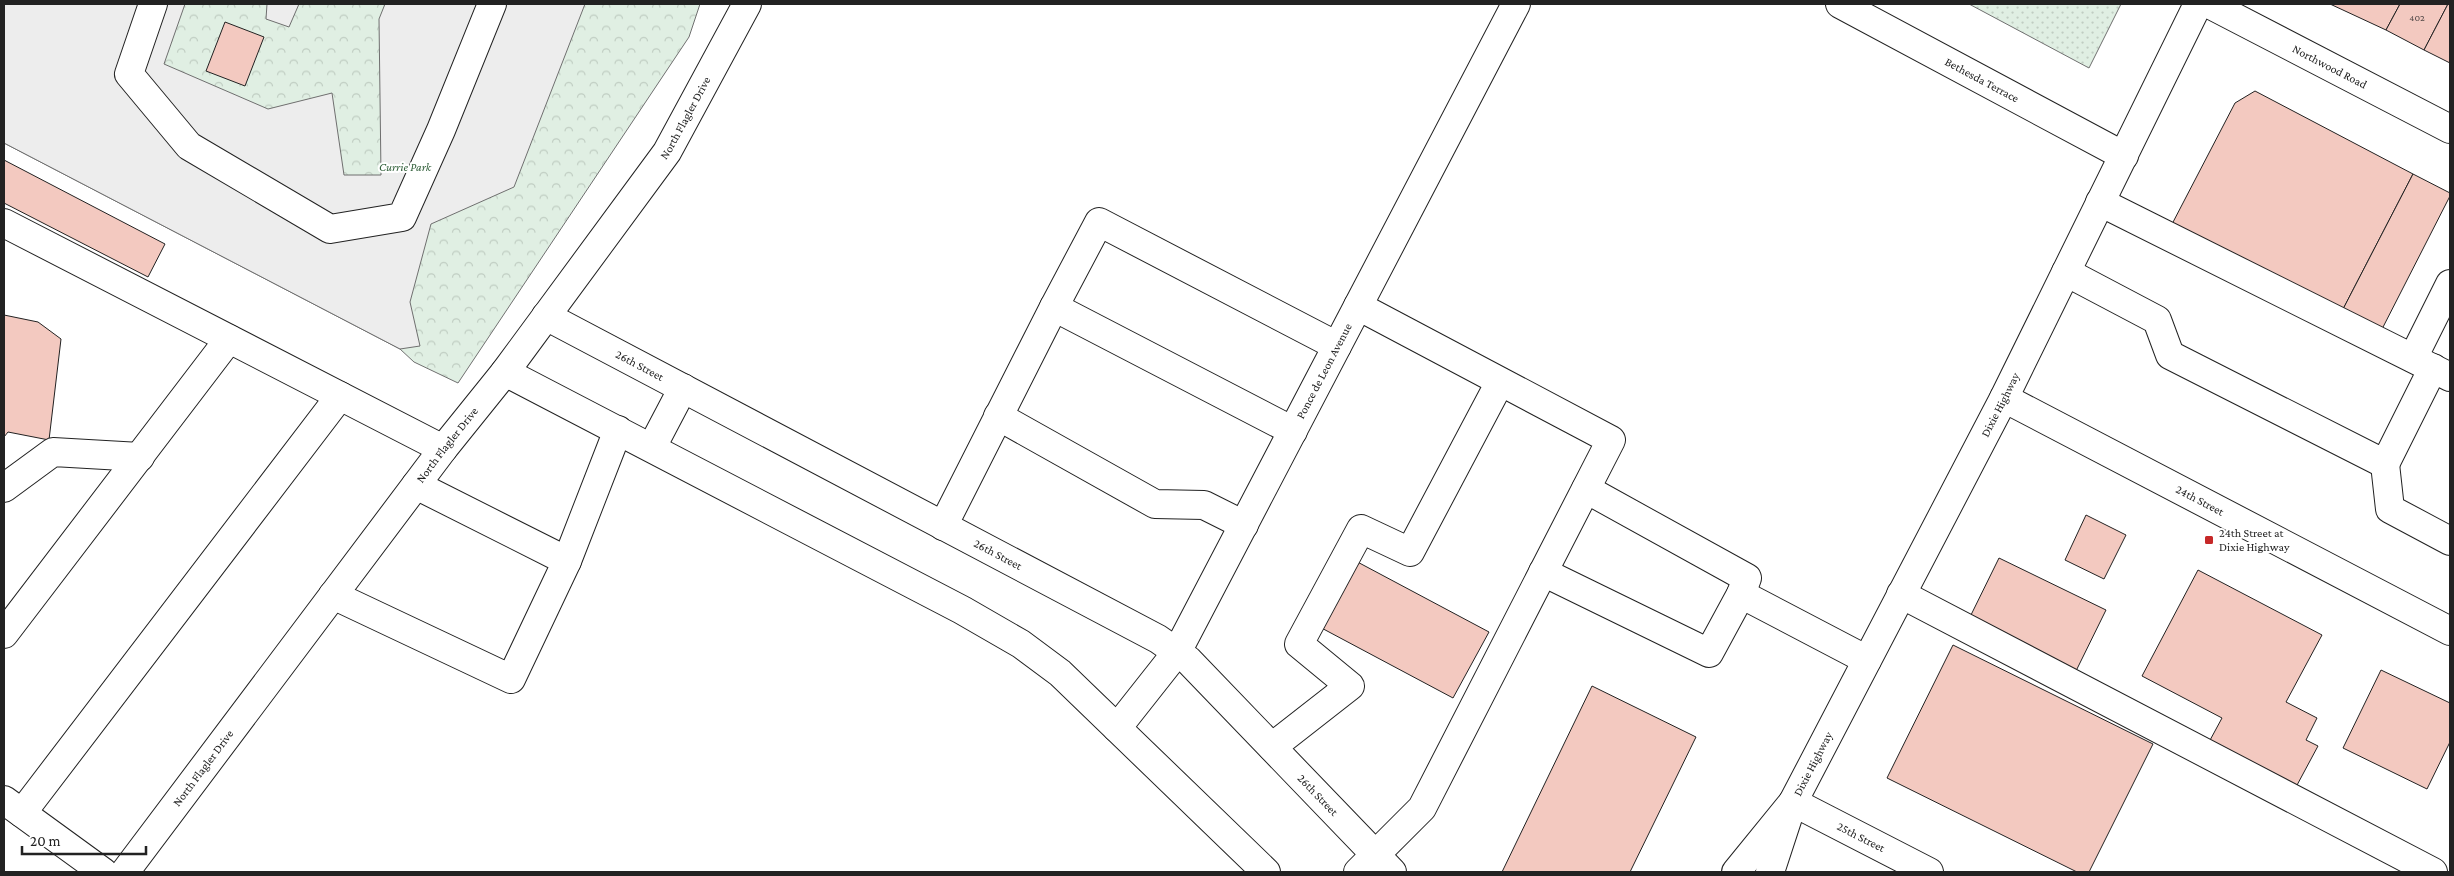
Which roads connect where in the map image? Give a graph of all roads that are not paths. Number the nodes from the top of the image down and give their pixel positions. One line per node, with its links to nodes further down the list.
1 (153, 4): 2 (street)
2 (492, 4)
3 (747, 4): 16 (street, North Flagler Drive)
4 (1516, 4): 14 (street, Ponce de Leon Avenue)
5 (1840, 4): 9 (street, Bethesda Terrace)
6 (2198, 4): 9 (street, Dixie Highway)
7 (2210, 4): 8 (street, Northwood Road)
8 (2450, 129)
9 (2124, 156): 10 (street, Dixie Highway)
10 (2100, 202): 12 (street, Dixie Highway); 19 (street)
11 (4, 223): 17 (street)
12 (2066, 272): 24 (street, Dixie Highway); 31 (street)
13 (2450, 284): 19 (street)
14 (1358, 306): 18 (street, Ponce de Leon Avenue); 21 (street)
15 (1054, 307): 18 (street); 25 (street); 27 (street)
16 (546, 316): 20 (street, North Flagler Drive); 22 (street, 26th Street)
17 (230, 339): 23 (street); 30 (street)
18 (1337, 346): 27 (street, Ponce de Leon Avenue)
19 (2432, 367): 31 (street)
20 (505, 372): 26 (street); 29 (street, North Flagler Drive)
21 (1500, 382): 34 (street); 48 (street)
22 (683, 388): 28 (street); 36 (street, 26th Street)
23 (340, 396): 29 (street); 50 (street)
24 (2004, 398): 41 (street, Dixie Highway); 43 (street, 24th Street)
25 (998, 416): 35 (street); 36 (street)
26 (618, 430): 28 (street); 38 (street)
27 (1293, 430): 35 (street, Ponce de Leon Avenue)
28 (652, 447): 47 (street)
29 (443, 449): 32 (street, North Flagler Drive)
30 (140, 457): 33 (street); 44 (street)
31 (2385, 464): 37 (street)
32 (416, 485): 38 (street); 42 (street, North Flagler Drive)
33 (4, 488)
34 (1586, 489): 39 (street); 40 (street)
35 (1244, 524): 45 (street, Ponce de Leon Avenue)
36 (943, 526): 45 (street, 26th Street)
37 (2450, 542)
38 (567, 561): 42 (street)
39 (1543, 572): 40 (street); 51 (street)
40 (1741, 594): 46 (street)
41 (1901, 594): 46 (street, Dixie Highway); 52 (street)
42 (334, 595): 54 (street, North Flagler Drive)
43 (2450, 631)
44 (4, 634)
45 (1177, 652): 47 (street, Ponce de Leon Avenue); 48 (street, 26th Street)
46 (1867, 660): 49 (street, Dixie Highway)
47 (1117, 728): 55 (street)
48 (1272, 747): 51 (street, 26th Street)
49 (1793, 802): 56 (street, Dixie Highway); 57 (street, Dixie Highway); 58 (street, 25th Street)
50 (13, 806): 53 (street)
51 (1375, 866)
52 (2438, 870)
53 (103, 872)
54 (125, 872)
55 (1266, 872)
56 (1736, 872)
57 (1770, 872)
58 (1929, 872)

